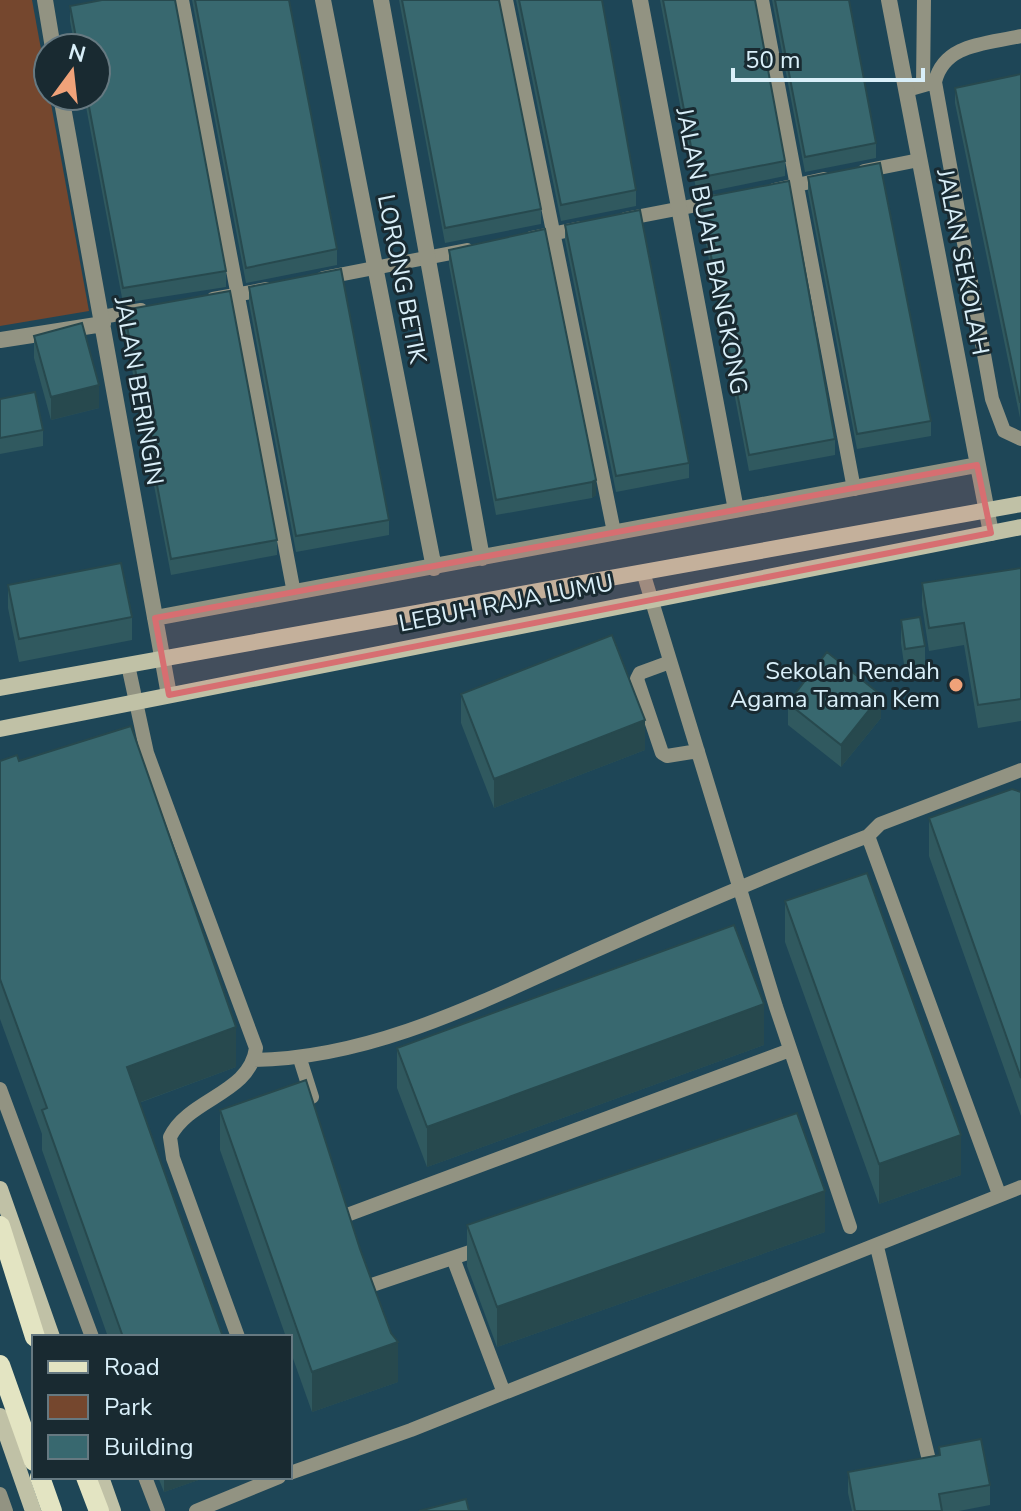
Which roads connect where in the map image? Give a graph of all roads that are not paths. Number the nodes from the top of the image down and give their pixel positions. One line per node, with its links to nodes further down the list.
1 (45, 0): 10 (street)
2 (182, 0): 24 (lane)
3 (323, 0): 21 (street, LORONG BETIK)
4 (381, 0): 20 (street, LORONG BETIK)
5 (506, 0): 17 (lane)
6 (640, 0): 16 (street, JALAN BUAH BANGKONG)
7 (762, 0): 15 (lane)
8 (889, 0): 12 (street, JALAN SEKOLAH)
9 (924, 0): 12 (lane)
10 (50, 32)
11 (1021, 36): 12 (lane)
12 (922, 86): 14 (street, JALAN SEKOLAH); 29 (lane)
13 (64, 112): 27 (street, JALAN BERINGIN)
14 (919, 160): 15 (lane); 30 (street, JALAN SEKOLAH)
15 (797, 185): 16 (lane); 31 (lane)
16 (679, 209): 17 (lane); 33 (street, JALAN BUAH BANGKONG)
17 (553, 233): 18 (lane); 36 (lane)
18 (511, 241)
19 (484, 247): 20 (lane)
20 (428, 258): 21 (lane); 38 (street, LORONG BETIK)
21 (376, 268): 22 (lane); 39 (street, LORONG BETIK)
22 (314, 280)
23 (283, 286): 24 (lane)
24 (236, 295): 25 (lane); 41 (lane)
25 (192, 302)
26 (162, 307): 27 (lane)
27 (102, 320): 28 (street); 43 (street, JALAN BERINGIN)
28 (0, 340)
29 (1021, 439)
30 (977, 465): 31 (street); 34 (street, JALAN SEKOLAH)
31 (854, 489): 33 (street)
32 (1021, 504): 34 (street, LEBUH RAJA LUMU)
33 (736, 510): 36 (street)
34 (986, 511): 37 (street, JALAN SEKOLAH); 40 (street, LEBUH RAJA LUMU)
35 (1021, 527): 37 (street, LEBUH RAJA LUMU)
36 (614, 532): 38 (street)
37 (991, 533): 42 (street, LEBUH RAJA LUMU)
38 (482, 558): 39 (street)
39 (434, 568): 41 (street)
40 (643, 572): 42 (lane); 44 (street, LEBUH RAJA LUMU)
41 (294, 593): 43 (street)
42 (650, 598): 45 (lane); 48 (street, LEBUH RAJA LUMU)
43 (155, 618): 44 (street, JALAN BERINGIN)
44 (162, 659): 46 (street, LEBUH RAJA LUMU); 48 (street, JALAN BERINGIN)
45 (670, 662): 51 (lane); 51 (lane)
46 (128, 665): 47 (street, LEBUH RAJA LUMU); 49 (lane)
47 (0, 688)
48 (169, 695): 49 (street, LEBUH RAJA LUMU)
49 (134, 701): 50 (street, LEBUH RAJA LUMU); 57 (lane)
50 (0, 729)
51 (698, 751): 54 (lane)
52 (1021, 770): 53 (lane)
53 (868, 836): 54 (lane); 62 (lane)
54 (739, 886): 55 (lane); 56 (lane)
55 (790, 1050): 63 (lane); 65 (lane)
56 (300, 1059): 57 (lane); 59 (lane)
57 (254, 1060): 73 (lane)
58 (0, 1089): 72 (lane)
59 (317, 1116)
60 (1021, 1187): 62 (lane)
61 (0, 1189): 71 (street)
62 (999, 1194): 67 (lane)
63 (347, 1215)
64 (0, 1226): 70 (main road)
65 (850, 1227)
66 (497, 1243): 68 (lane)
67 (877, 1247): 75 (lane); 78 (lane)
68 (453, 1258): 69 (lane); 75 (lane)
69 (369, 1286)
70 (34, 1335)
71 (51, 1335)
72 (91, 1335)
73 (237, 1335)
74 (0, 1365): 77 (main road)
75 (504, 1393): 79 (lane)
76 (0, 1416): 87 (street)
77 (32, 1455)
78 (928, 1456)
79 (292, 1472)
80 (41, 1479): 88 (main road)
81 (87, 1479): 89 (main road)
82 (102, 1479): 90 (street)
83 (146, 1479): 91 (lane)
84 (274, 1479): 92 (lane)
85 (0, 1494): 86 (lane)
86 (6, 1511)
87 (33, 1511)
88 (52, 1511)
89 (99, 1511)
90 (113, 1511)
91 (158, 1511)
92 (196, 1511)

